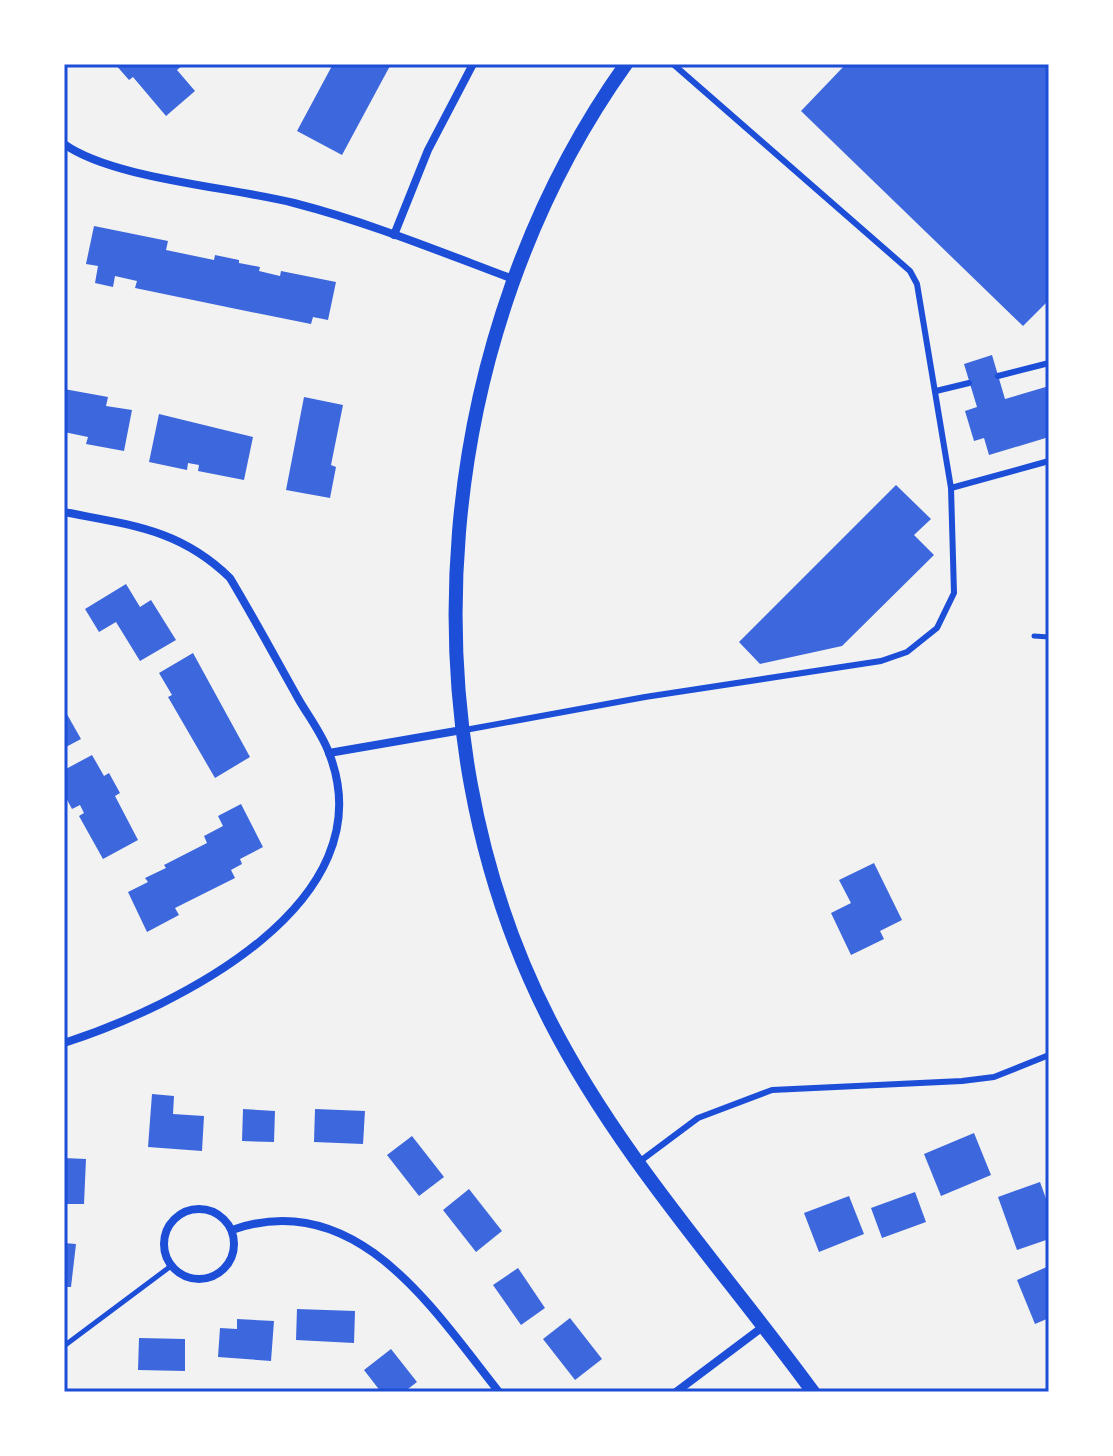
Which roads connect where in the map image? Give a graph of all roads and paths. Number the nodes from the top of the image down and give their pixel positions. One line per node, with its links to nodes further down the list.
1 (473, 64): 5 (street)
2 (626, 64): 6 (street)
3 (673, 64): 10 (lane)
4 (64, 144): 5 (street)
5 (394, 235): 6 (street)
6 (513, 279): 16 (street)
7 (1049, 363): 8 (lane)
8 (998, 376)
9 (969, 383): 10 (lane)
10 (936, 391): 12 (lane)
11 (1049, 461): 12 (lane)
12 (951, 488): 16 (lane)
13 (64, 512): 17 (street)
14 (1034, 636): 15 (path)
15 (1049, 637)
16 (462, 730): 17 (street); 20 (street)
17 (329, 753): 18 (street)
18 (64, 1043)
19 (1049, 1055): 20 (lane)
20 (639, 1162): 23 (street)
21 (232, 1230): 22 (street); 22 (street); 25 (street)
22 (171, 1266): 24 (path)
23 (765, 1326): 26 (street); 27 (street)
24 (64, 1346)
25 (499, 1392)
26 (676, 1392)
27 (813, 1392)

